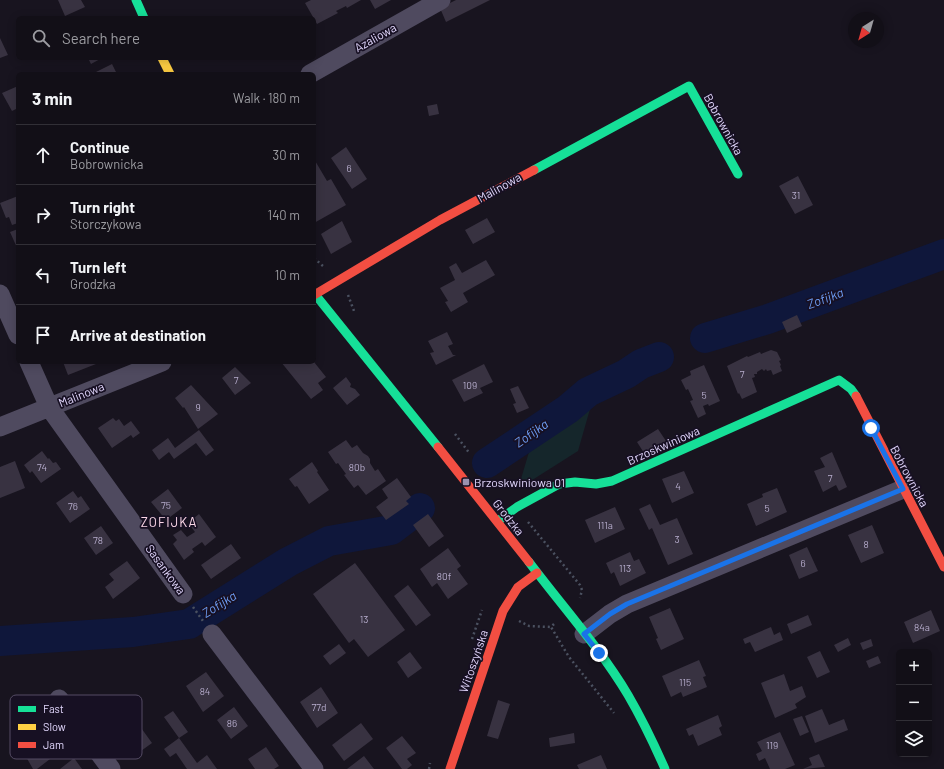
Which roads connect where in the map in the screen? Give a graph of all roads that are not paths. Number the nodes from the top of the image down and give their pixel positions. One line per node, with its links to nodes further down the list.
1 (136, 0): 3 (street)
2 (441, 0): 6 (street, Azaliowa)
3 (143, 16)
4 (163, 60): 5 (street)
5 (169, 72)
6 (314, 72)
7 (689, 86): 8 (street, Bobrownicka); 9 (street, Malinowa)
8 (738, 174)
9 (316, 293)
10 (0, 294): 12 (street)
11 (316, 296): 19 (street, Grodzka)
12 (16, 331)
13 (30, 364): 16 (street, Sasankowa)
14 (157, 364): 16 (street, Malinowa)
15 (839, 380): 18 (street, Bobrownicka); 19 (street, Brzoskwiniowa)
16 (49, 407): 17 (street, Malinowa); 22 (street, Sasankowa)
17 (0, 427)
18 (903, 489): 20 (street, Bobrownicka); 24 (street)
19 (498, 521): 21 (street, Grodzka)
20 (944, 567)
21 (537, 573): 24 (street, Grodzka); 28 (street, Witoszyńska)
22 (183, 594)
23 (212, 634): 27 (street)
24 (584, 634): 29 (street, Grodzka)
25 (104, 759): 26 (street)
26 (111, 769)
27 (314, 769)
28 (450, 769)
29 (665, 769)

